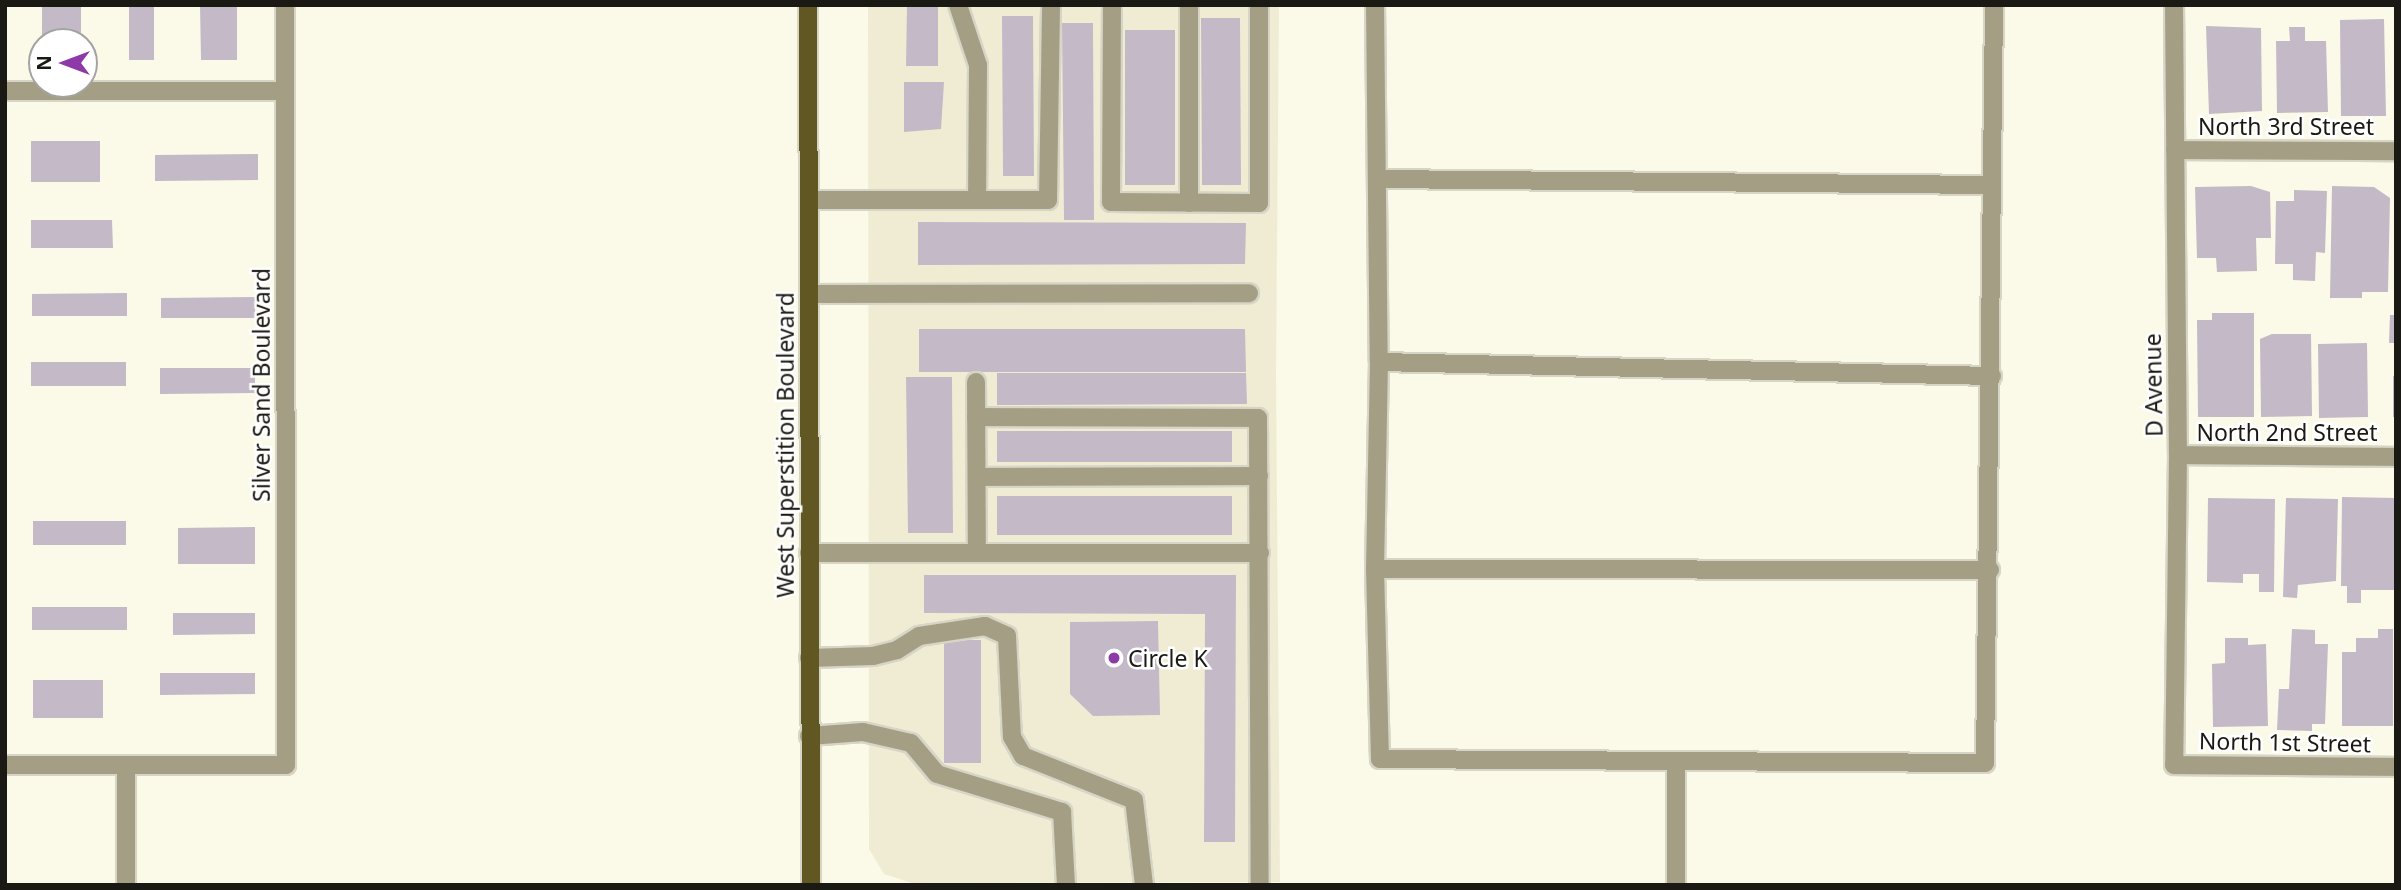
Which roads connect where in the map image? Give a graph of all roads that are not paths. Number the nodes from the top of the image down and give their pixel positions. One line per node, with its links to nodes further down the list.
1 (285, 5): 11 (lane, Silver Sand Boulevard)
2 (808, 5): 17 (main road, West Superstition Boulevard)
3 (958, 5): 18 (lane)
4 (1051, 5): 18 (lane)
5 (1112, 5): 19 (lane)
6 (1189, 5): 19 (lane)
7 (1259, 5): 19 (lane)
8 (1375, 5): 15 (lane)
9 (1994, 5): 16 (lane)
10 (2174, 5): 13 (lane, D Avenue)
11 (285, 91): 12 (lane); 39 (lane, Silver Sand Boulevard)
12 (5, 92)
13 (2175, 150): 14 (lane, North 3rd Street); 26 (lane, D Avenue)
14 (2396, 151)
15 (1377, 179): 16 (lane); 22 (lane)
16 (1990, 184): 23 (lane)
17 (809, 200): 18 (lane); 21 (main road, West Superstition Boulevard)
18 (977, 200)
19 (1189, 203)
20 (1248, 293): 21 (lane)
21 (809, 294): 30 (main road, West Superstition Boulevard)
22 (1379, 362): 23 (lane); 33 (lane)
23 (1992, 376): 34 (lane)
24 (976, 382): 25 (lane)
25 (976, 417): 28 (lane); 29 (lane)
26 (2178, 455): 27 (lane, North 2nd Street); 40 (lane, D Avenue)
27 (2396, 457)
28 (1259, 476): 29 (lane); 32 (lane)
29 (977, 477): 31 (lane)
30 (810, 553): 31 (lane); 35 (main road, West Superstition Boulevard)
31 (977, 553): 32 (lane)
32 (1259, 553): 46 (lane)
33 (1375, 569): 34 (lane); 37 (lane)
34 (1990, 570): 37 (lane)
35 (810, 658): 36 (main road, West Superstition Boulevard); 45 (lane)
36 (810, 736): 43 (main road, West Superstition Boulevard); 44 (lane)
37 (1676, 762): 47 (lane)
38 (5, 765): 39 (lane)
39 (126, 765): 42 (lane)
40 (2174, 765): 41 (lane, North 1st Street)
41 (2396, 767)
42 (126, 885)
43 (811, 885)
44 (1066, 885)
45 (1144, 885)
46 (1260, 885)
47 (1676, 885)

